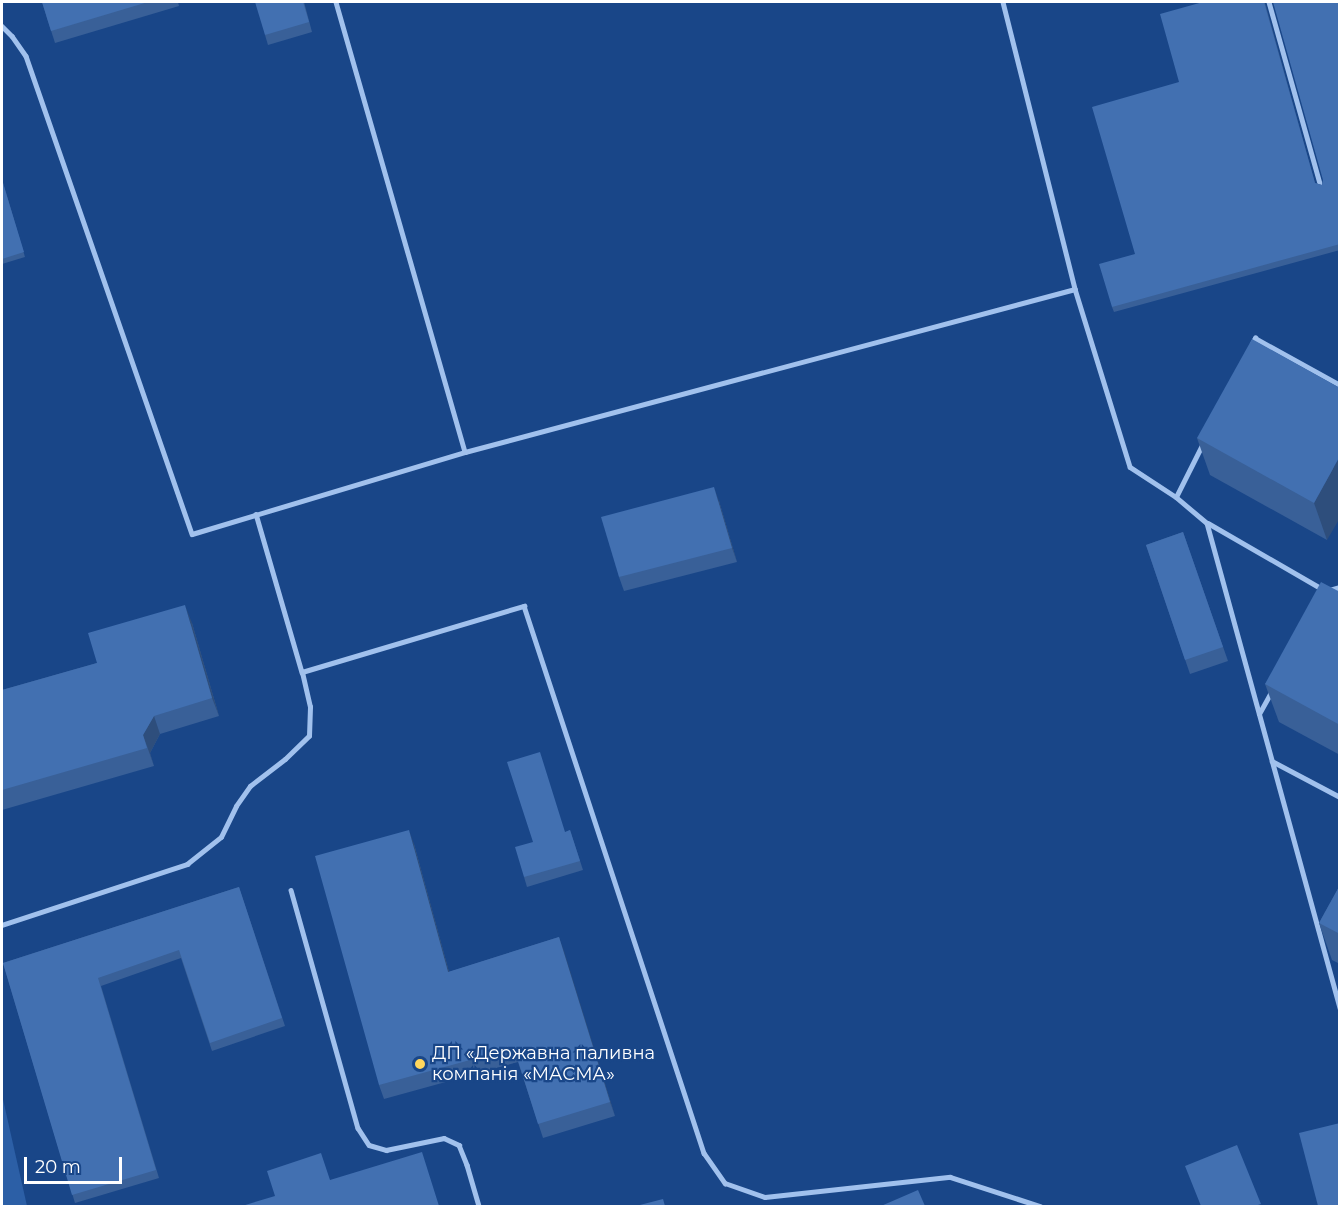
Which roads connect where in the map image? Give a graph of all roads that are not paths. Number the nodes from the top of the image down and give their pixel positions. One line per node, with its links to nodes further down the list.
1 (336, 2): 10 (lane)
2 (1003, 2): 6 (lane)
3 (1269, 2): 5 (lane)
4 (2, 26): 12 (lane)
5 (1321, 187)
6 (1075, 289): 10 (lane); 11 (lane)
7 (1250, 349): 8 (lane)
8 (1340, 385)
9 (1207, 433): 11 (lane)
10 (465, 452): 12 (lane)
11 (1176, 496): 13 (lane)
12 (256, 514): 17 (lane)
13 (1207, 523): 15 (lane); 19 (lane)
14 (1340, 587): 15 (lane)
15 (1326, 591): 16 (lane)
16 (1321, 601)
17 (302, 672): 23 (lane); 26 (lane)
18 (1276, 683): 19 (lane)
19 (1259, 714): 20 (lane)
20 (1272, 761): 21 (lane); 24 (lane)
21 (1340, 797)
22 (291, 890): 25 (lane)
23 (2, 925)
24 (1340, 1008)
25 (479, 1206)
26 (1040, 1206)

